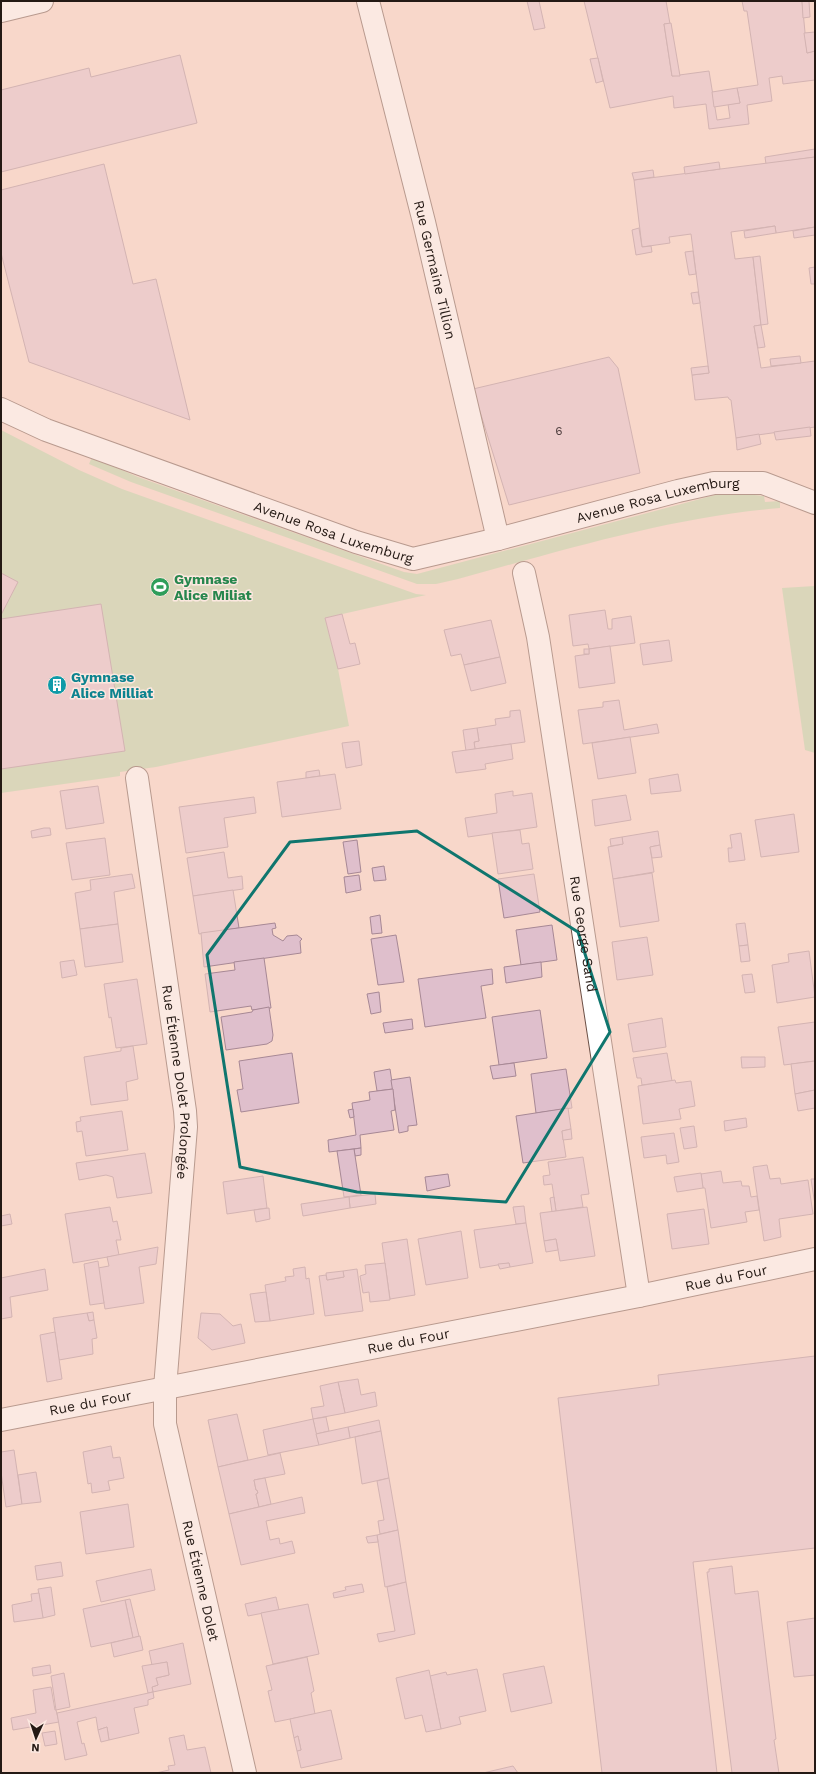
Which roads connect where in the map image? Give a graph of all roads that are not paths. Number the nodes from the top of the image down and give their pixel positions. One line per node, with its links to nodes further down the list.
1 (42, 1): 3 (street)
2 (368, 1): 6 (street, Rue Germaine Tillion)
3 (1, 11)
4 (1, 409): 6 (street, Avenue Rosa Luxemburg)
5 (815, 503): 6 (street, Avenue Rosa Luxemburg)
6 (498, 539)
7 (524, 573): 10 (street, Rue George Sand)
8 (137, 778): 11 (street, Rue Étienne Dolet Prolongée)
9 (815, 1259): 10 (street, Rue du Four)
10 (639, 1296): 11 (street, Rue du Four)
11 (165, 1388): 12 (street, Rue du Four); 13 (street, Rue Étienne Dolet)
12 (1, 1420)
13 (244, 1773)

